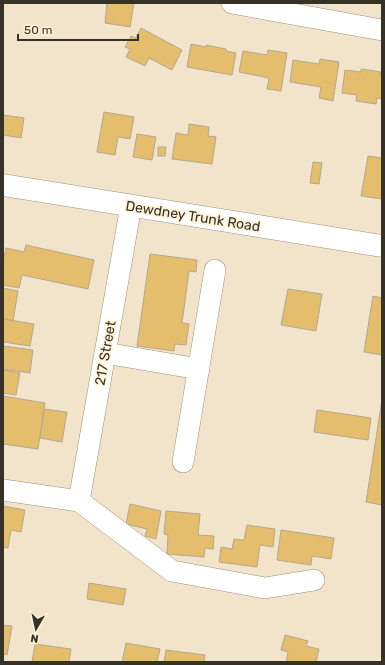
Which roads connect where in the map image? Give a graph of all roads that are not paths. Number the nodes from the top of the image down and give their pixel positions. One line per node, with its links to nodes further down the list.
1 (232, 3): 2 (street)
2 (382, 30)
3 (3, 185): 4 (main road, Dewdney Trunk Road)
4 (131, 206): 5 (main road, Dewdney Trunk Road); 7 (street, 217 Street)
5 (382, 246)
6 (215, 270): 8 (street)
7 (105, 353): 8 (street); 11 (street, 217 Street)
8 (199, 369): 9 (street)
9 (184, 462)
10 (3, 490): 11 (street)
11 (79, 501): 12 (street)
12 (314, 580)

